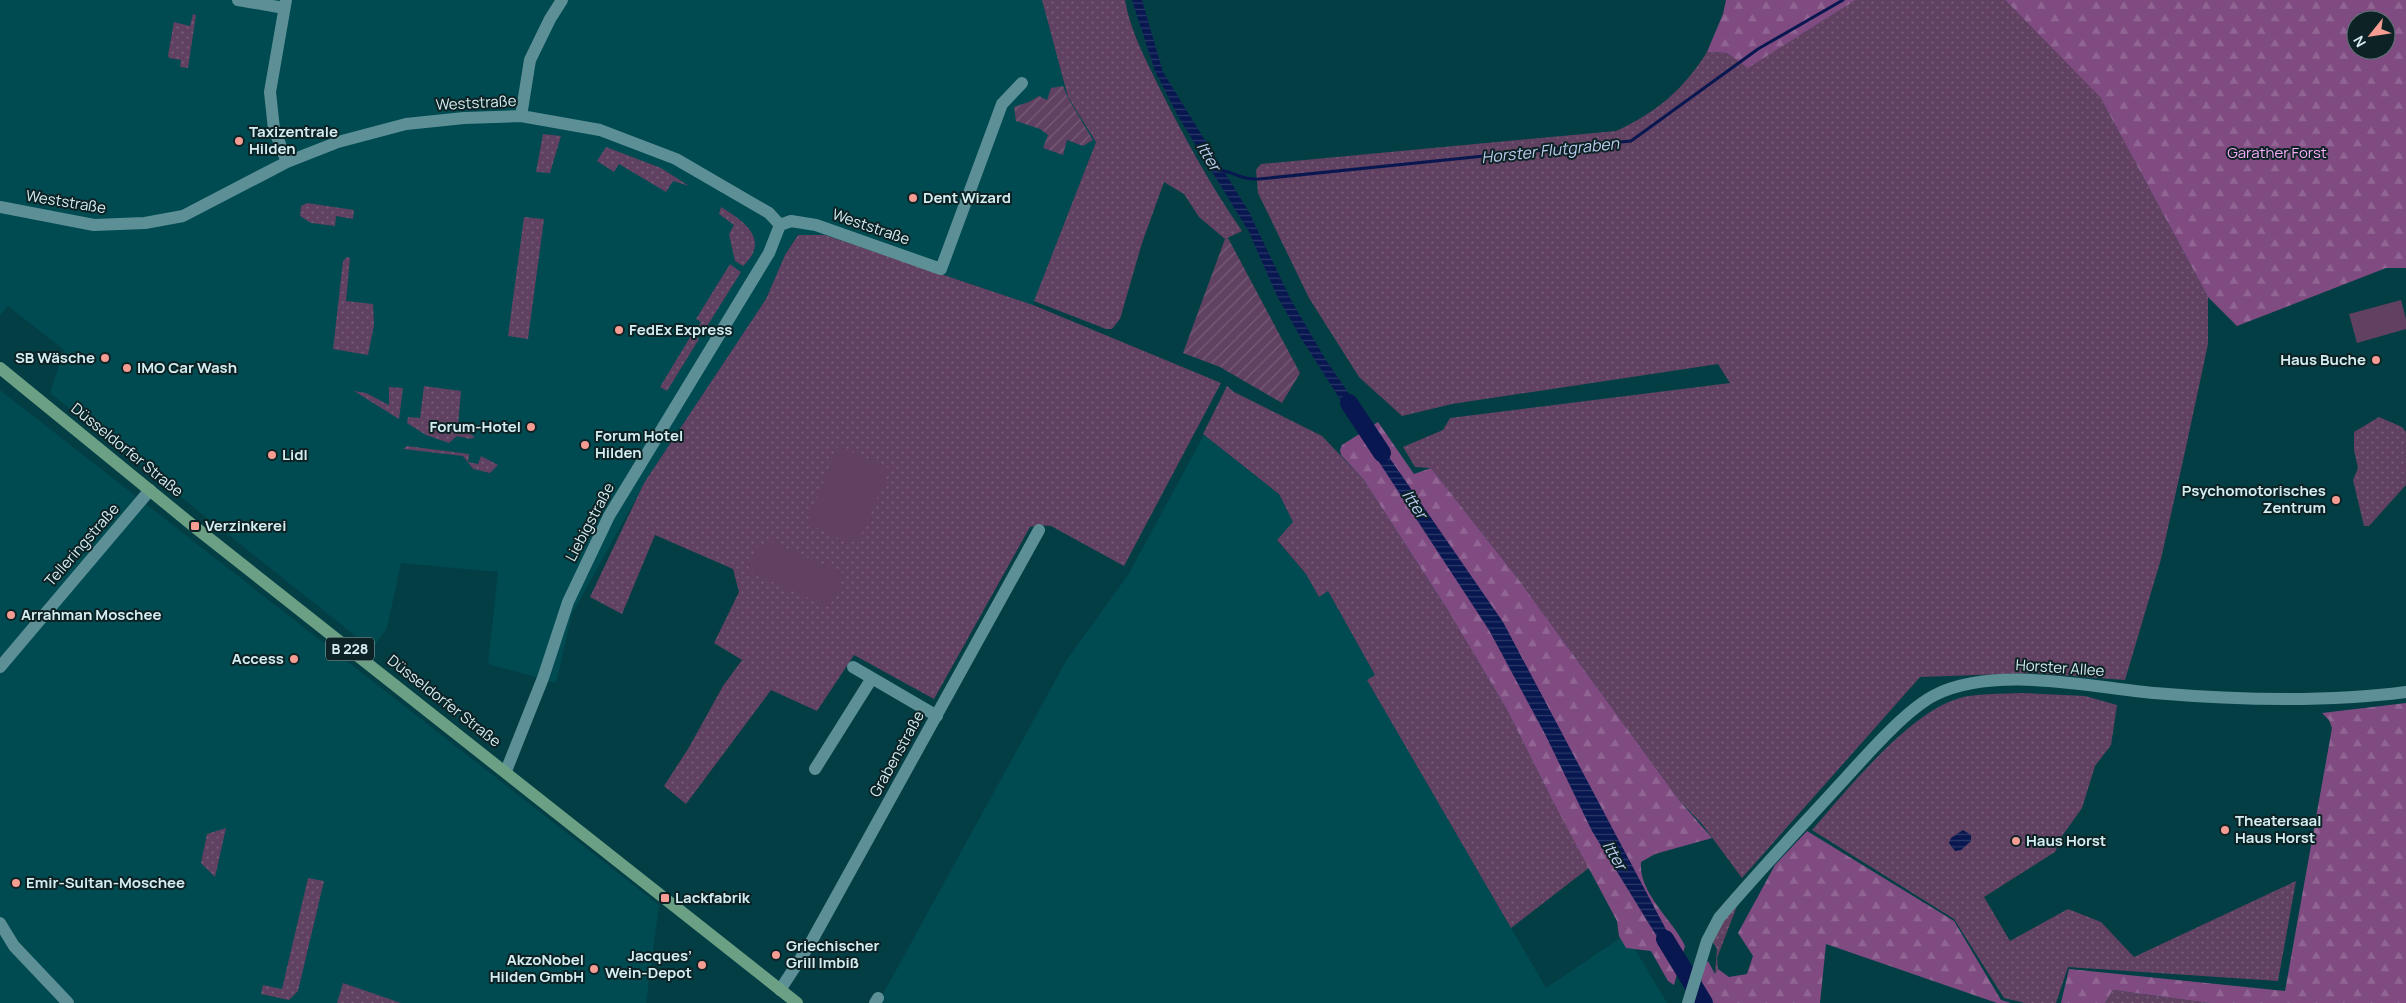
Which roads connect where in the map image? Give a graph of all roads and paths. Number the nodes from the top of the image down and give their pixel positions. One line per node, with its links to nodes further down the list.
1 (238, 0): 3 (street)
2 (562, 0): 5 (street)
3 (285, 4): 6 (street)
4 (1022, 83): 8 (street, Weststraße)
5 (521, 116): 6 (street, Weststraße); 8 (street, Weststraße)
6 (287, 162): 7 (street, Weststraße)
7 (0, 207)
8 (780, 225): 18 (street, Liebigstraße)
9 (0, 368): 10 (main road, Düsseldorfer Straße / B 228)
10 (150, 490): 12 (street, Telleringstraße); 18 (main road, Düsseldorfer Straße / B 228)
11 (1039, 530): 16 (street, Grabenstraße)
12 (0, 667)
13 (853, 667): 14 (street)
14 (872, 678): 16 (street); 17 (street)
15 (2406, 692): 23 (street, Horster Allee)
16 (937, 716): 20 (street, Grabenstraße)
17 (815, 769)
18 (506, 771): 20 (main road, Düsseldorfer Straße / B 228)
19 (0, 923): 21 (street)
20 (780, 990): 22 (main road, Düsseldorfer Straße / B 228)
21 (68, 1003)
22 (797, 1003)
23 (1688, 1003)

